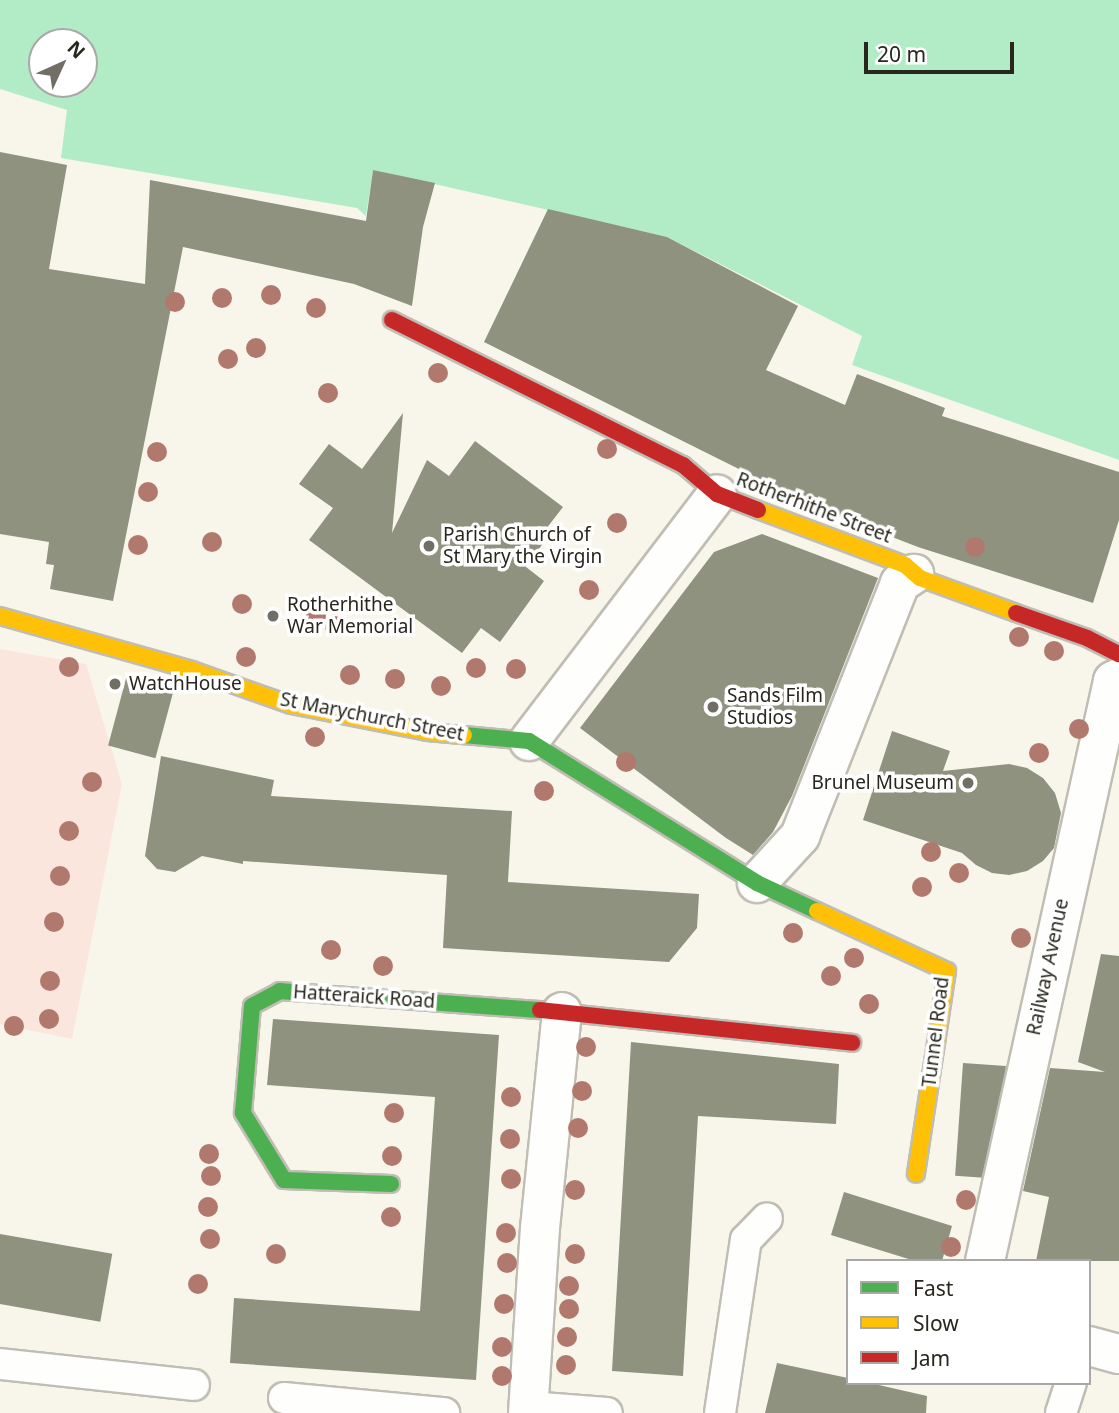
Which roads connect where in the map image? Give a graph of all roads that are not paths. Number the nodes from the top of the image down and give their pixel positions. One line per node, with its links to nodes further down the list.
1 (392, 320): 2 (street, Rotherhithe Street)
2 (717, 494): 3 (street, Rotherhithe Street); 7 (street)
3 (914, 574): 5 (street, Rotherhithe Street); 8 (street)
4 (0, 616): 7 (street, St Marychurch Street)
5 (1119, 654)
6 (1119, 678): 14 (street, Railway Avenue)
7 (529, 741): 8 (street, Tunnel Road)
8 (757, 883): 11 (street, Tunnel Road)
9 (562, 1012): 10 (street, Hatteraick Road); 12 (street, Hatteraick Road); 21 (street)
10 (852, 1043)
11 (916, 1174)
12 (391, 1184)
13 (767, 1218): 24 (lane)
14 (985, 1259)
15 (1091, 1347): 16 (street)
16 (1119, 1354)
17 (0, 1364): 18 (lane)
18 (194, 1385)
19 (1069, 1385): 25 (lane)
20 (284, 1398): 22 (lane)
21 (528, 1410): 23 (lane)
22 (444, 1413)
23 (607, 1413)
24 (720, 1413)
25 (1060, 1413)

